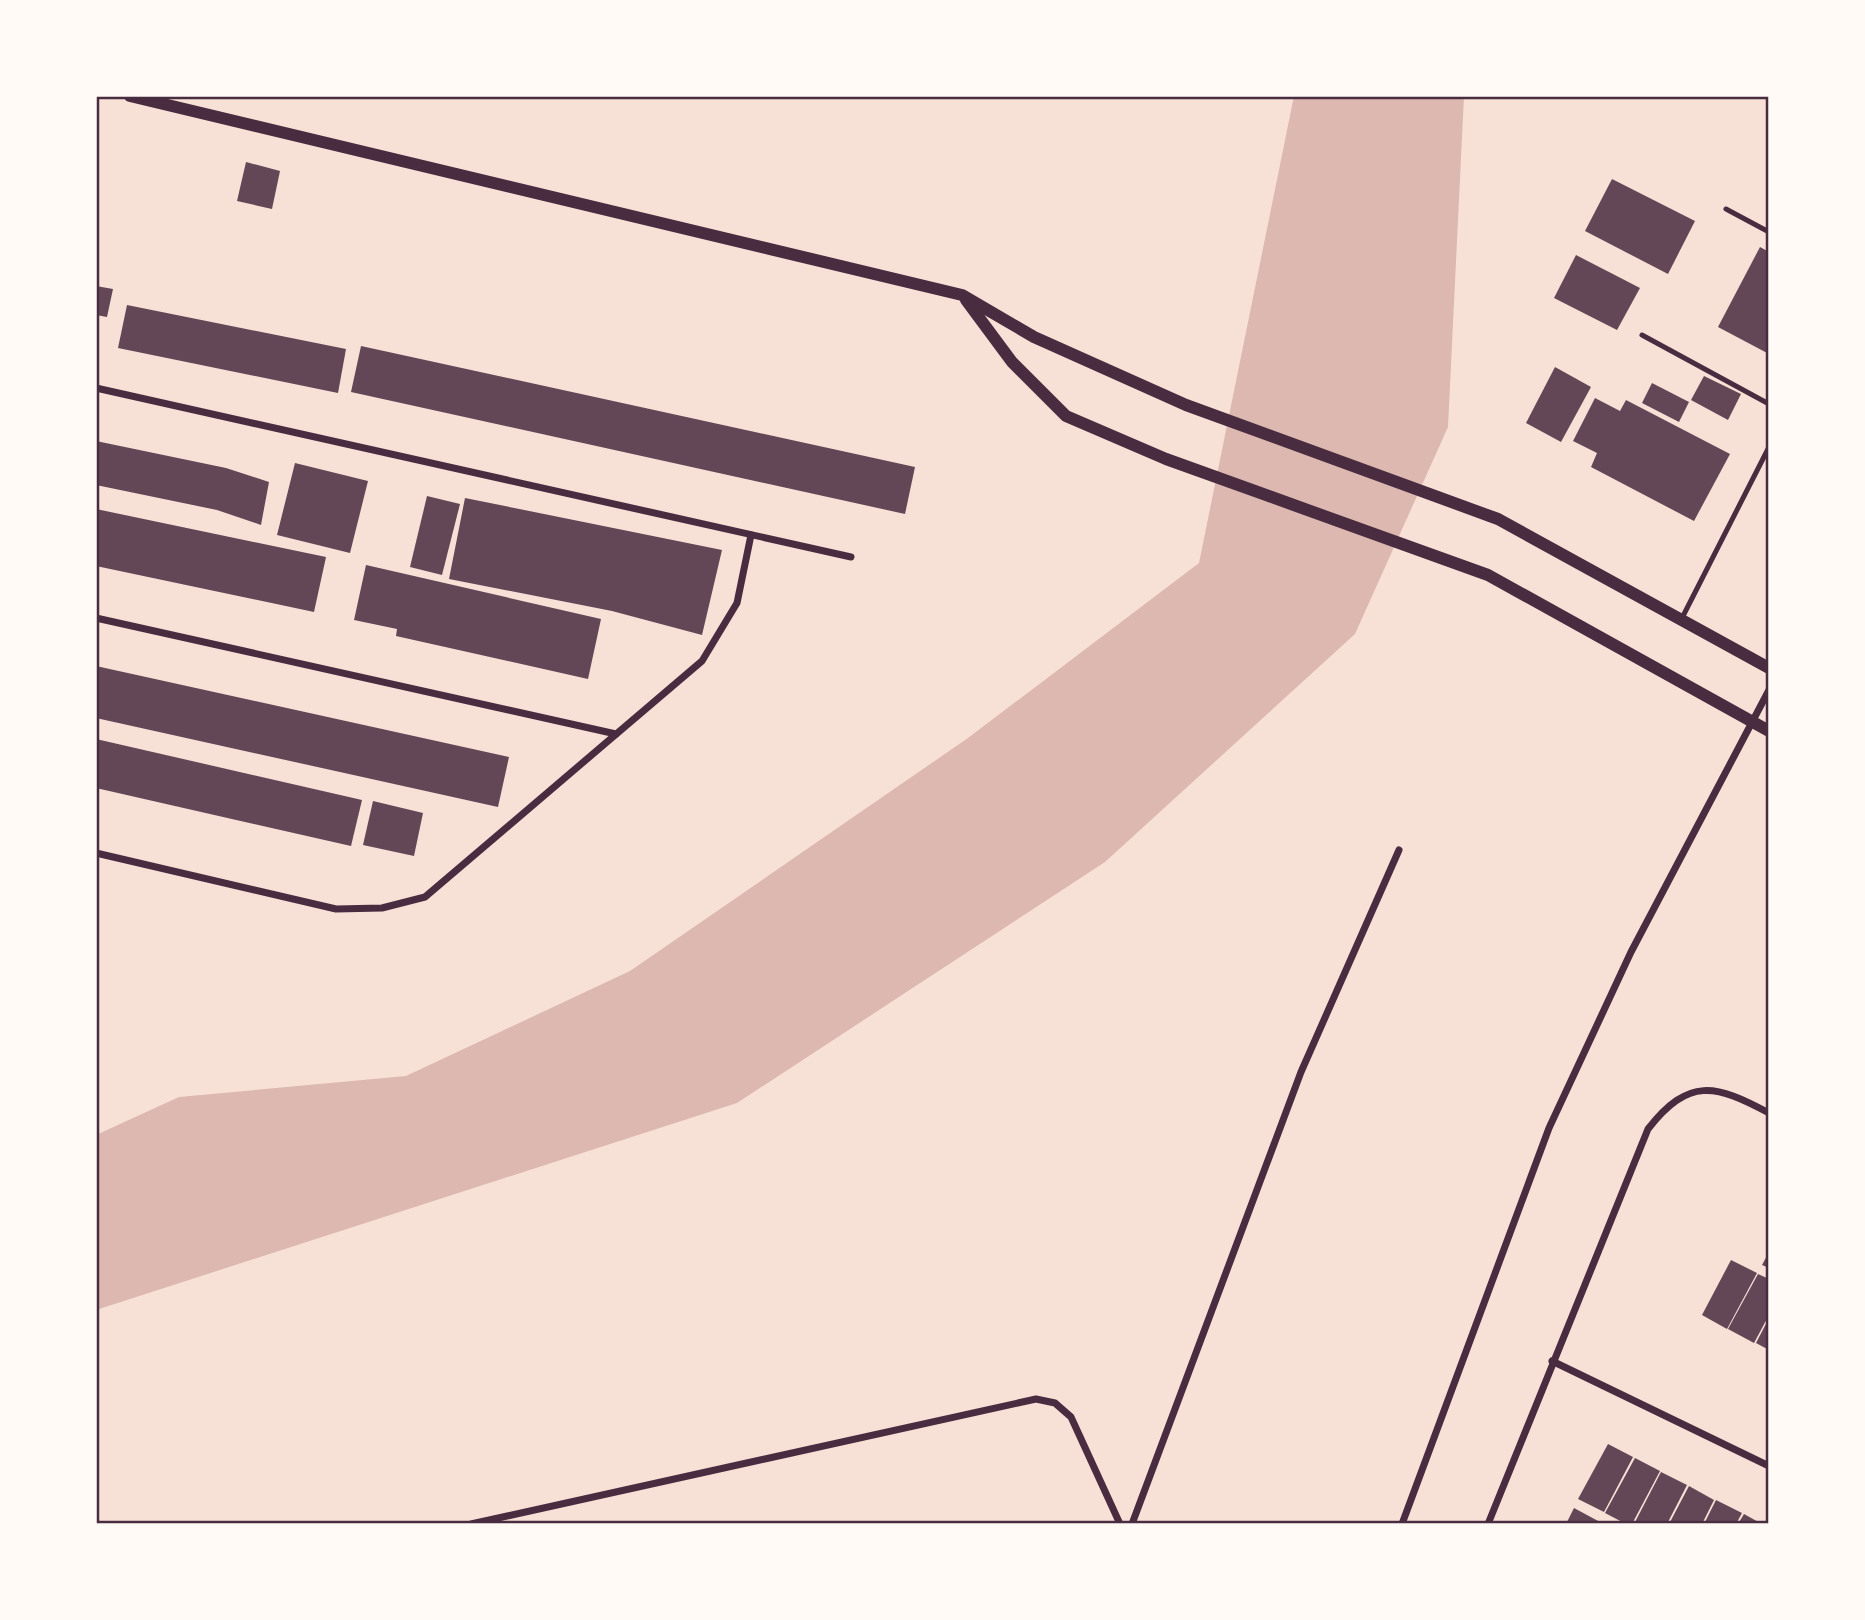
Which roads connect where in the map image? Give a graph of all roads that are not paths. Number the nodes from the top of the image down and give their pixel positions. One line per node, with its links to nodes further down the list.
1 (130, 96): 4 (street)
2 (1726, 209): 3 (lane)
3 (1769, 232)
4 (962, 295): 12 (street); 15 (street)
5 (1643, 335): 7 (lane)
6 (96, 388): 9 (street)
7 (1769, 404)
8 (1769, 447): 12 (lane)
9 (751, 535): 10 (street); 17 (street)
10 (851, 557)
11 (96, 618): 17 (street)
12 (1681, 620): 13 (street)
13 (1769, 668)
14 (1769, 690): 15 (street)
15 (1753, 722): 16 (street); 26 (street)
16 (1769, 731)
17 (616, 734): 19 (street)
18 (1399, 850): 25 (street)
19 (96, 853)
20 (1769, 1113): 21 (street)
21 (1552, 1361): 22 (street); 27 (street)
22 (1769, 1466)
23 (471, 1524): 24 (street)
24 (1120, 1524)
25 (1132, 1524)
26 (1402, 1524)
27 (1488, 1524)

